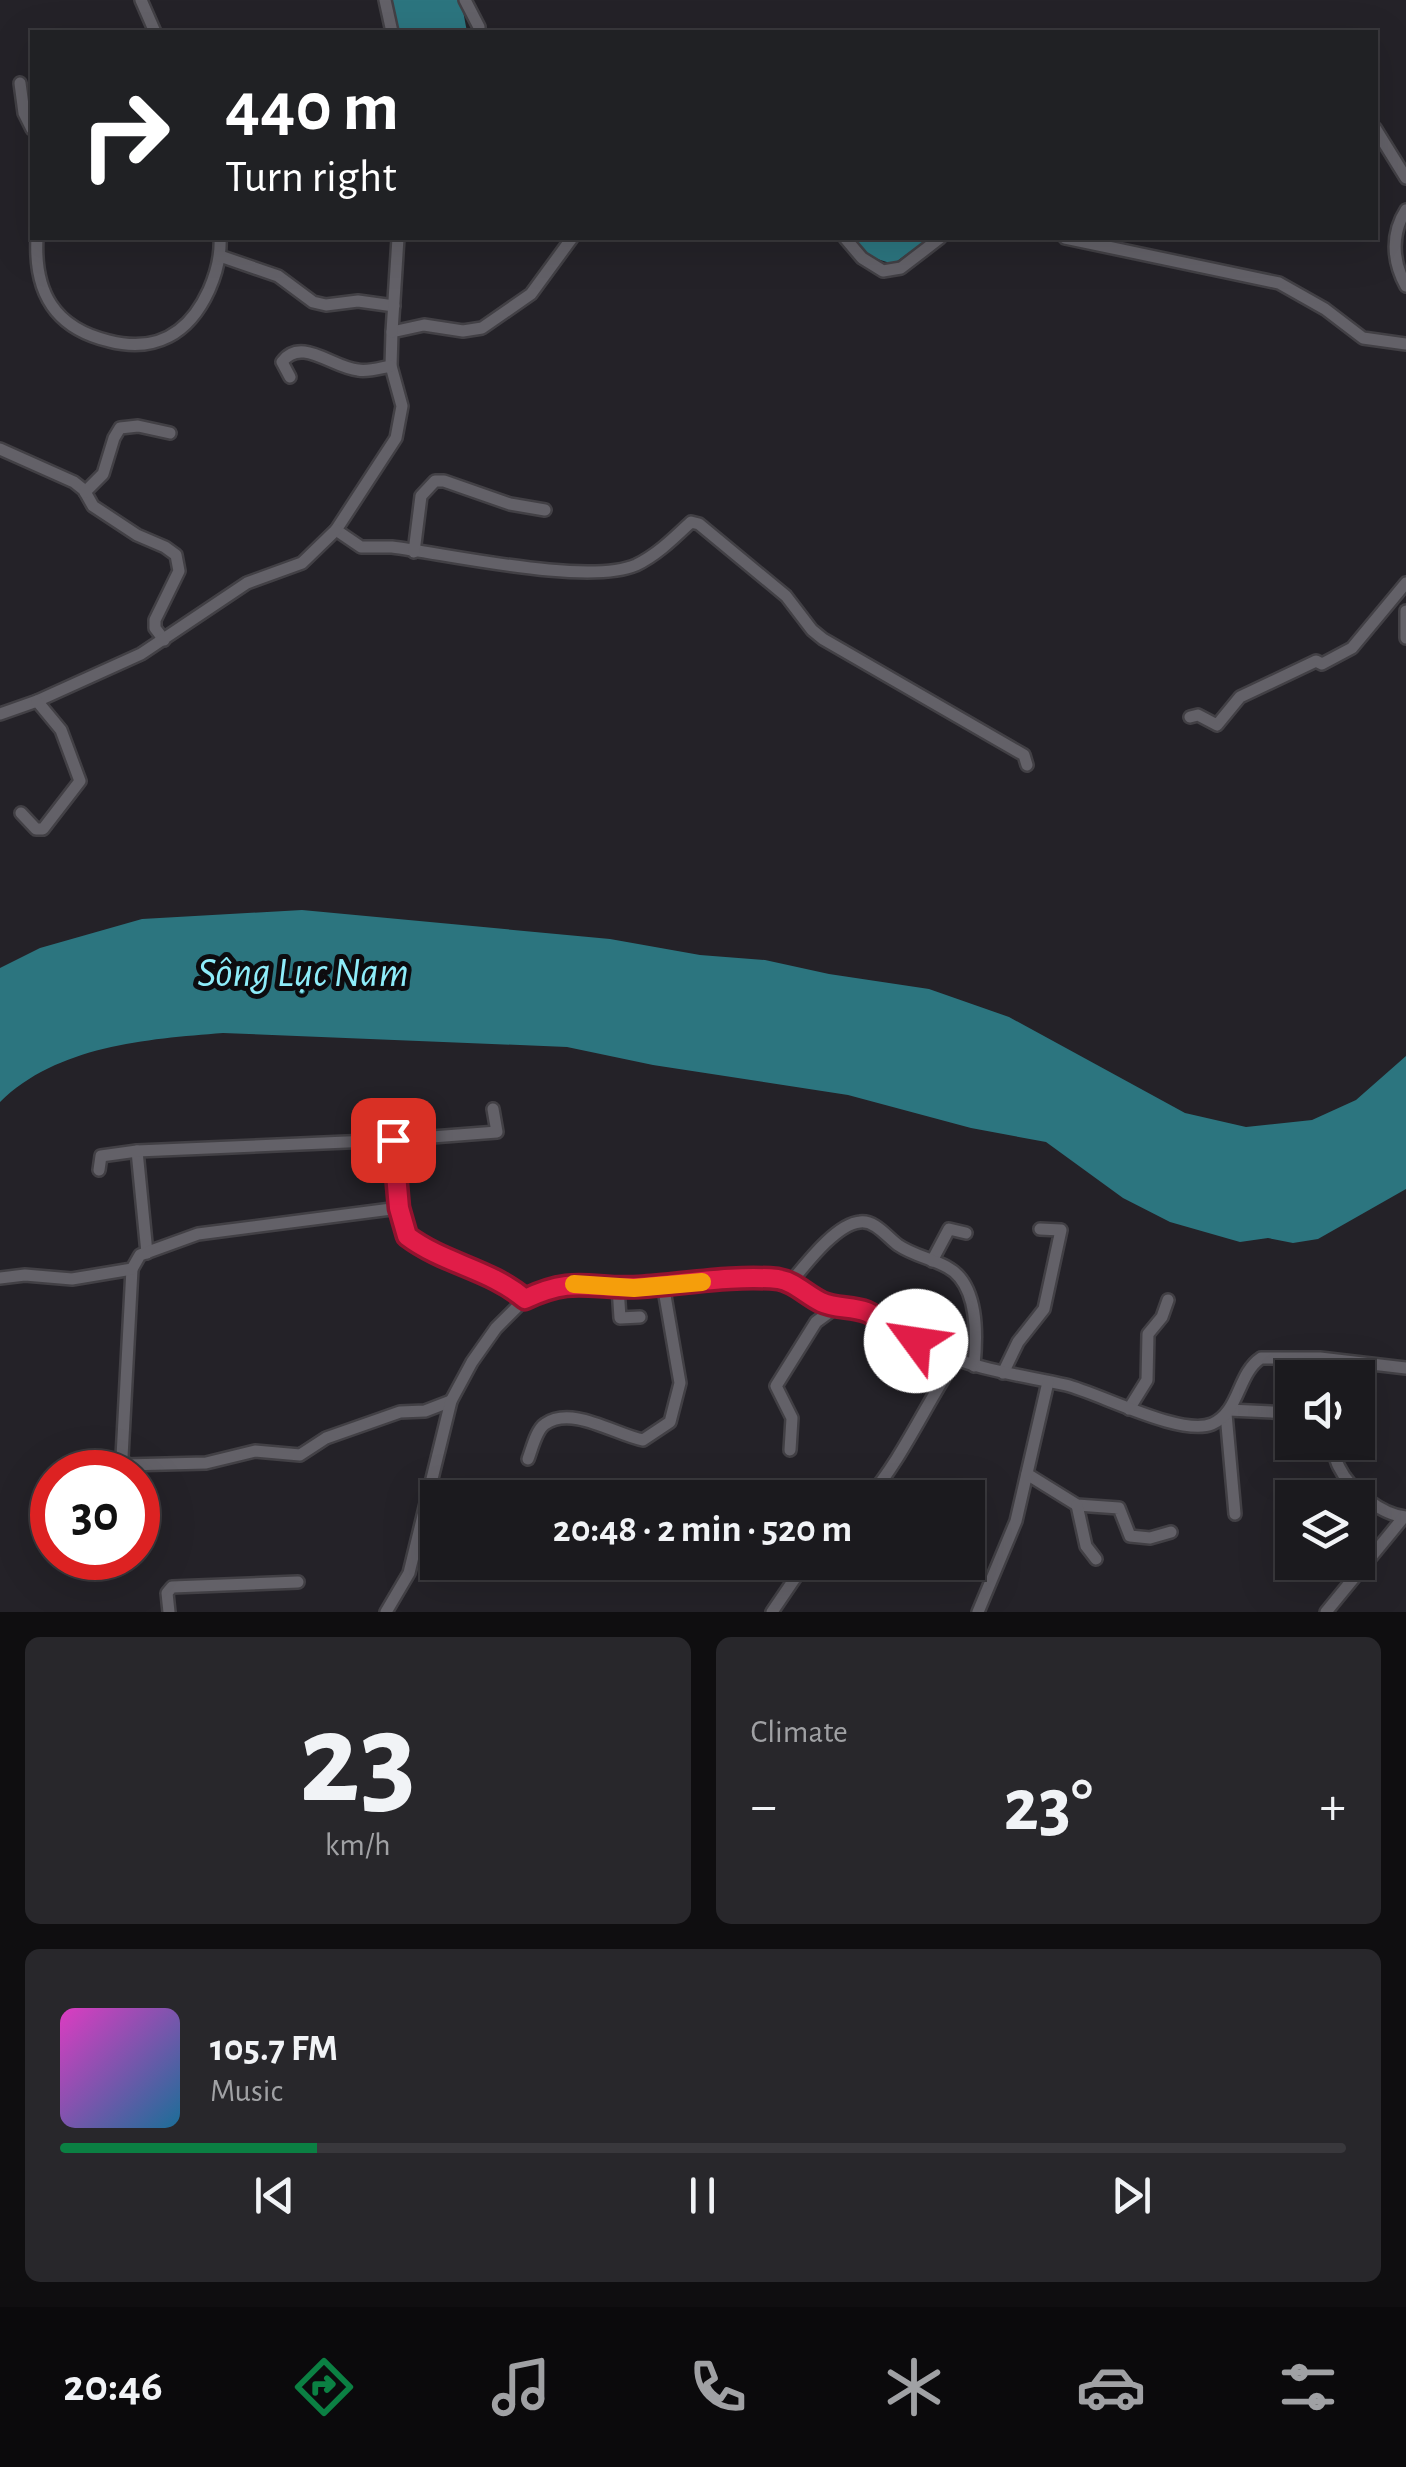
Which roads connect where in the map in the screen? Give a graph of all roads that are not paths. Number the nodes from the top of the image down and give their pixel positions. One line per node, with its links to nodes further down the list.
1 (141, 0): 5 (street)
2 (385, 0): 6 (street)
3 (465, 0): 4 (street)
4 (479, 27)
5 (154, 30)
6 (392, 30)
7 (20, 83): 8 (street)
8 (30, 124)
9 (1378, 133): 10 (street)
10 (1406, 178)
11 (1406, 210): 20 (street)
12 (37, 240): 19 (street)
13 (220, 240): 19 (street)
14 (398, 240): 21 (street)
15 (571, 240): 22 (street)
16 (847, 240): 17 (street)
17 (937, 240)
18 (1075, 240): 23 (street)
19 (220, 256): 21 (street)
20 (1406, 286)
21 (394, 306): 22 (street)
22 (392, 332): 24 (street)
23 (1406, 344)
24 (391, 366): 25 (street); 30 (street)
25 (290, 377)
26 (170, 433): 28 (street)
27 (0, 449): 28 (street)
28 (85, 492): 35 (street)
29 (545, 510): 31 (street)
30 (336, 530): 31 (street); 35 (street)
31 (414, 552): 39 (street)
32 (1406, 583): 38 (street)
33 (1406, 610): 34 (street)
34 (1406, 638)
35 (164, 640): 36 (street)
36 (38, 701): 37 (street); 40 (street)
37 (0, 714)
38 (1190, 717)
39 (1028, 766)
40 (21, 813)
41 (493, 1109): 42 (street)
42 (393, 1140): 43 (street); 45 (street)
43 (137, 1151): 44 (street); 48 (street)
44 (98, 1170)
45 (399, 1208): 48 (street); 55 (street)
46 (1040, 1229): 62 (street)
47 (966, 1233): 49 (street)
48 (147, 1252): 50 (street)
49 (932, 1260): 52 (street); 60 (street)
50 (132, 1269): 51 (street); 64 (street)
51 (0, 1278)
52 (791, 1282): 53 (street); 57 (street)
53 (663, 1284): 54 (street); 69 (street)
54 (618, 1288): 55 (street); 58 (street)
55 (525, 1299): 64 (street)
56 (1168, 1300): 65 (street)
57 (835, 1308): 59 (street); 68 (street)
58 (640, 1317)
59 (956, 1359): 60 (street); 72 (street)
60 (974, 1366): 62 (street)
61 (1406, 1368): 66 (street)
62 (1003, 1373): 63 (street)
63 (1048, 1382): 65 (street); 71 (street)
64 (450, 1402): 81 (street)
65 (1129, 1409): 66 (street)
66 (1228, 1412): 67 (street); 74 (street)
67 (1275, 1413)
68 (790, 1450)
69 (528, 1459)
70 (1337, 1460): 75 (street)
71 (1026, 1474): 73 (street); 83 (street)
72 (883, 1480)
73 (1077, 1505): 76 (street); 77 (street)
74 (1234, 1514)
75 (1404, 1518): 84 (street)
76 (1170, 1532)
77 (1096, 1558)
78 (794, 1580): 82 (street)
79 (298, 1582): 80 (street)
80 (169, 1612)
81 (386, 1612)
82 (772, 1612)
83 (978, 1612)
84 (1326, 1612)

